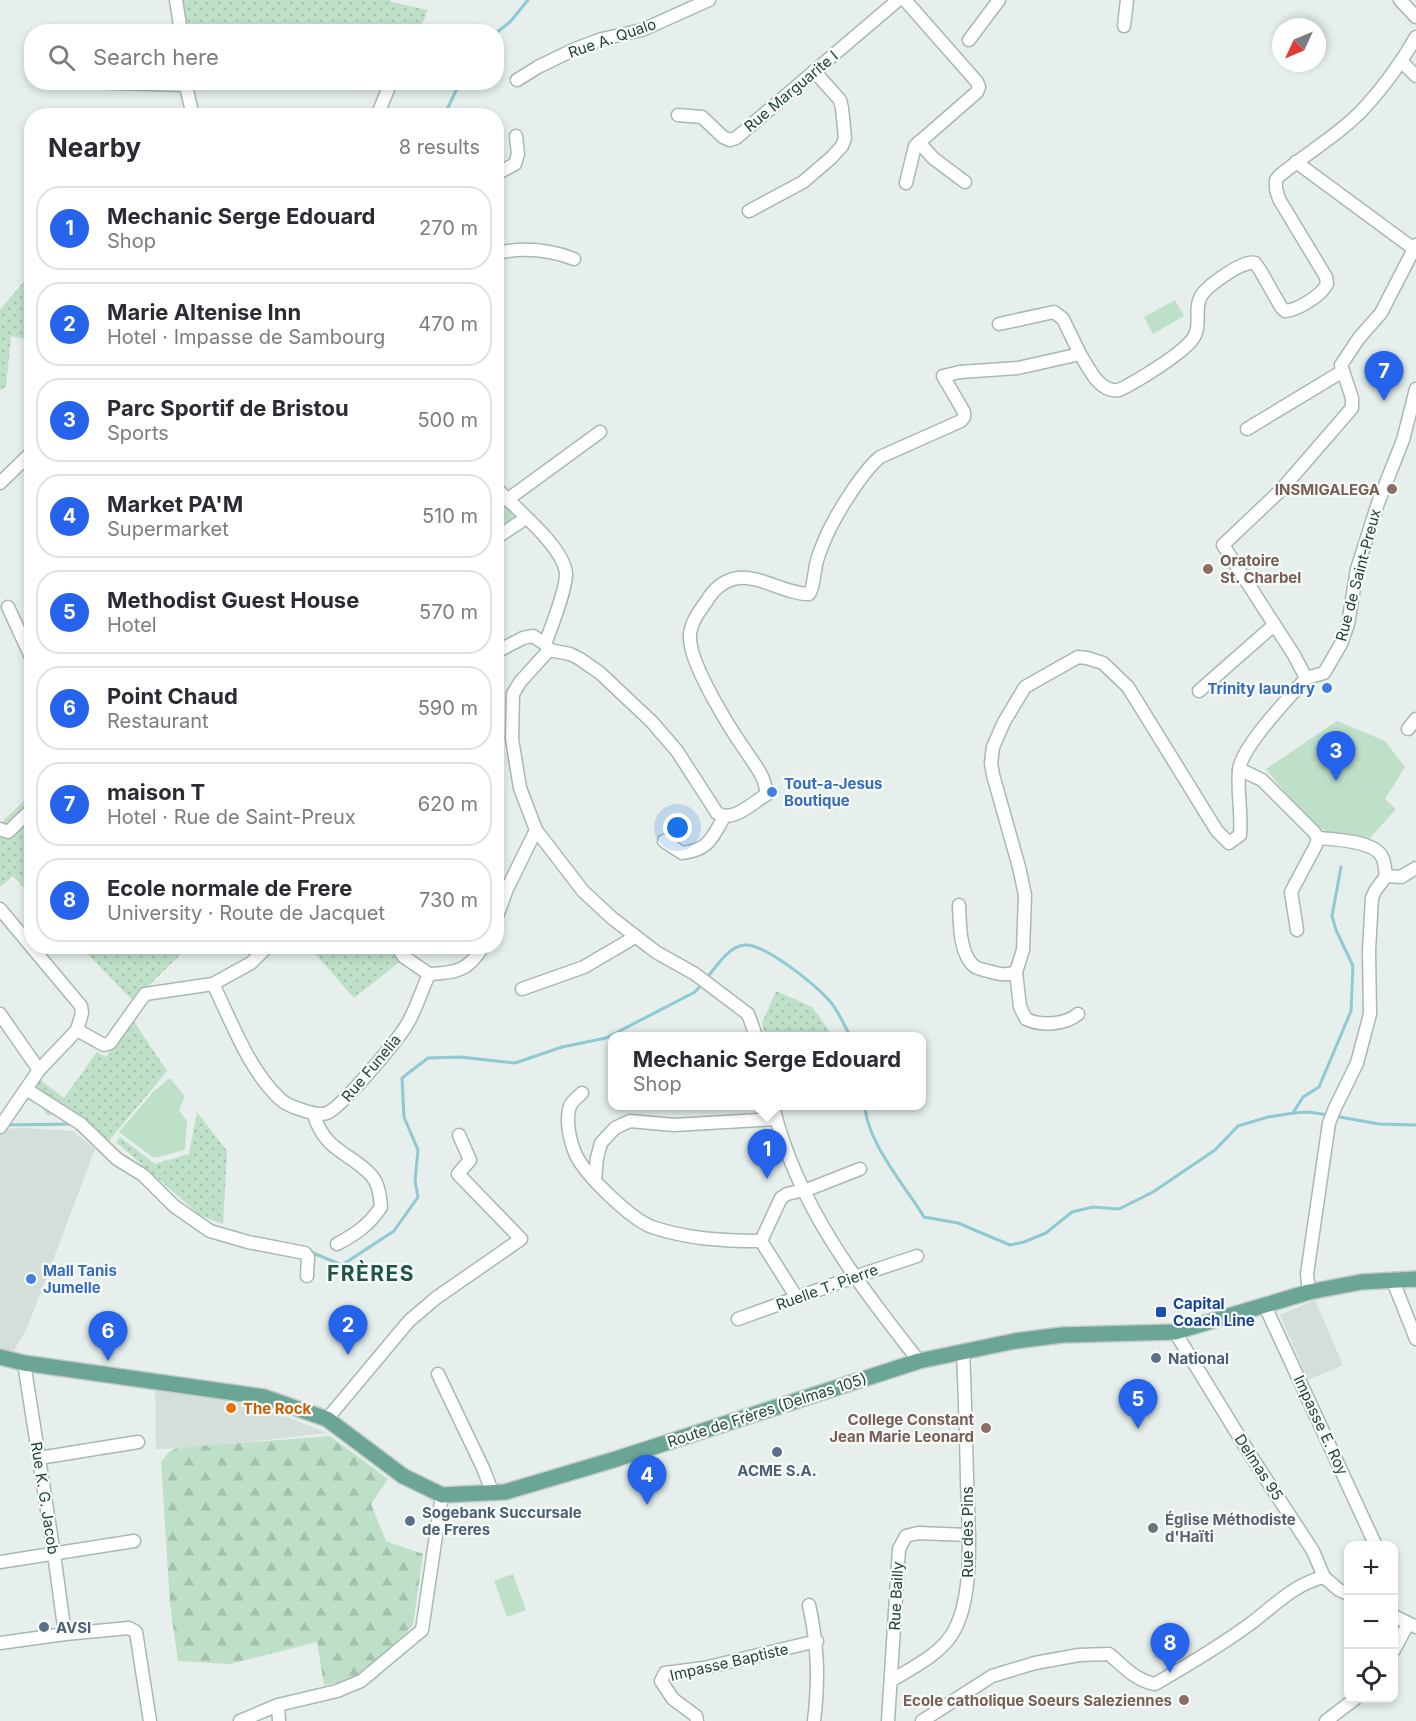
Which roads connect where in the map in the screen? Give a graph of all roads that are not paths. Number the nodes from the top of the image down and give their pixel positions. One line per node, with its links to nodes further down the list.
1 (176, 0): 9 (street)
2 (709, 0): 16 (street, Rue A. Qualo)
3 (898, 0): 14 (street, Rue Marguarite I)
4 (904, 0): 23 (street)
5 (999, 0): 12 (street)
6 (1127, 0): 10 (street)
7 (1400, 0): 8 (street)
8 (1416, 17)
9 (180, 24)
10 (1124, 26)
11 (1416, 37): 13 (street)
12 (969, 40)
13 (1402, 62): 15 (street); 24 (street)
14 (814, 71): 21 (street, Rue Marguarite I); 28 (street)
15 (1416, 76)
16 (517, 80)
17 (186, 90): 19 (street)
18 (388, 90): 20 (street)
19 (191, 108)
20 (380, 108)
21 (678, 115)
22 (516, 136): 25 (street)
23 (919, 142): 26 (street); 27 (street)
24 (1296, 162): 29 (street); 33 (street)
25 (504, 170)
26 (965, 182)
27 (906, 183)
28 (749, 212)
29 (1415, 247): 34 (street)
30 (504, 251): 31 (street)
31 (574, 260)
32 (999, 324): 33 (street)
33 (1080, 354): 53 (street)
34 (1342, 371): 36 (street); 45 (street)
35 (1416, 389): 49 (street, Rue de Saint-Preux)
36 (1247, 429)
37 (600, 432): 41 (street)
38 (24, 460): 39 (street)
39 (0, 483)
40 (504, 497): 41 (street)
41 (507, 500): 42 (street)
42 (526, 518): 43 (street); 47 (street)
43 (504, 533)
44 (8, 607): 46 (street)
45 (1273, 626): 49 (street); 50 (street)
46 (24, 642)
47 (548, 647): 48 (street); 53 (street); 55 (street)
48 (504, 648)
49 (1306, 678): 51 (street, Rue de Saint-Preux)
50 (1199, 692)
51 (1239, 770): 56 (street); 70 (street)
52 (24, 817): 54 (street)
53 (724, 817): 57 (street)
54 (0, 829)
55 (536, 830): 60 (street); 64 (street)
56 (1318, 838): 59 (street); 63 (street)
57 (664, 841)
58 (1416, 868): 59 (street)
59 (1386, 876): 96 (street)
60 (504, 898)
61 (959, 905): 70 (street)
62 (0, 909): 65 (street)
63 (1297, 930)
64 (635, 937): 73 (street); 77 (street)
65 (24, 938)
66 (38, 954): 76 (street)
67 (260, 954): 72 (street)
68 (402, 954): 71 (street)
69 (478, 954): 71 (street)
70 (1016, 972): 75 (street)
71 (429, 975): 82 (street, Rue Funelia)
72 (213, 984): 76 (street); 82 (street)
73 (522, 989)
74 (0, 1014): 78 (street)
75 (1078, 1014)
76 (77, 1030): 78 (street)
77 (755, 1032)
78 (39, 1070): 79 (street)
79 (26, 1089): 84 (street); 92 (street)
80 (582, 1093): 87 (street)
81 (774, 1110): 83 (street)
82 (313, 1113): 90 (street)
83 (776, 1119): 87 (street); 88 (street)
84 (4, 1122)
85 (459, 1135): 107 (street)
86 (860, 1169): 88 (street)
87 (595, 1180): 89 (street)
88 (802, 1190): 89 (street); 93 (street)
89 (761, 1242): 97 (street)
90 (337, 1244)
91 (917, 1256): 93 (street, Ruelle T. Pierre)
92 (307, 1276)
93 (854, 1277): 97 (street, Ruelle T. Pierre); 104 (street)
94 (1416, 1280): 95 (main road, Route de Frères (Delmas 105))
95 (1393, 1281): 96 (main road, Route de Frères (Delmas 105)); 101 (street)
96 (1309, 1292): 98 (main road, Route de Frères (Delmas 105))
97 (797, 1298): 99 (street, Ruelle T. Pierre)
98 (1265, 1306): 100 (main road, Route de Frères (Delmas 105)); 114 (street, Impasse E. Roy)
99 (738, 1319)
100 (1175, 1332): 102 (main road, Route de Frères (Delmas 105)); 117 (street, Delmas 95)
101 (1416, 1339)
102 (963, 1351): 104 (main road, Route de Frères (Delmas 105)); 112 (street, Rue des Pins)
103 (0, 1357): 105 (main road, Route de Frères (Delmas 105))
104 (919, 1360): 110 (main road, Route de Frères (Delmas 105))
105 (24, 1363): 107 (main road, Route de Frères (Delmas 105)); 109 (street, Rue K. G. Jacob)
106 (438, 1374): 110 (street)
107 (327, 1419): 111 (main road, Route de Frères (Delmas 105))
108 (138, 1442): 109 (street)
109 (39, 1458): 115 (street, Rue K. G. Jacob)
110 (493, 1494): 111 (main road, Route de Frères (Delmas 105))
111 (441, 1495): 128 (street)
112 (969, 1535): 126 (street, Rue des Pins); 126 (street, Rue Bailly)
113 (134, 1541): 115 (street)
114 (1374, 1541)
115 (54, 1554): 116 (street); 122 (street, Rue K. G. Jacob)
116 (0, 1562)
117 (1324, 1577): 118 (street); 135 (street)
118 (1344, 1592)
119 (809, 1605): 123 (street)
120 (1398, 1618): 121 (street)
121 (1412, 1626): 125 (street)
122 (65, 1634): 124 (street); 129 (street)
123 (817, 1641): 132 (street, Impasse Baptiste); 133 (street)
124 (0, 1643)
125 (1395, 1649)
126 (891, 1680): 134 (street, Rue Bailly)
127 (1349, 1703): 136 (street)
128 (278, 1705): 130 (street); 131 (street)
129 (150, 1721)
130 (240, 1721)
131 (279, 1721)
132 (697, 1721)
133 (814, 1721)
134 (888, 1721)
135 (922, 1721)
136 (1326, 1721)

